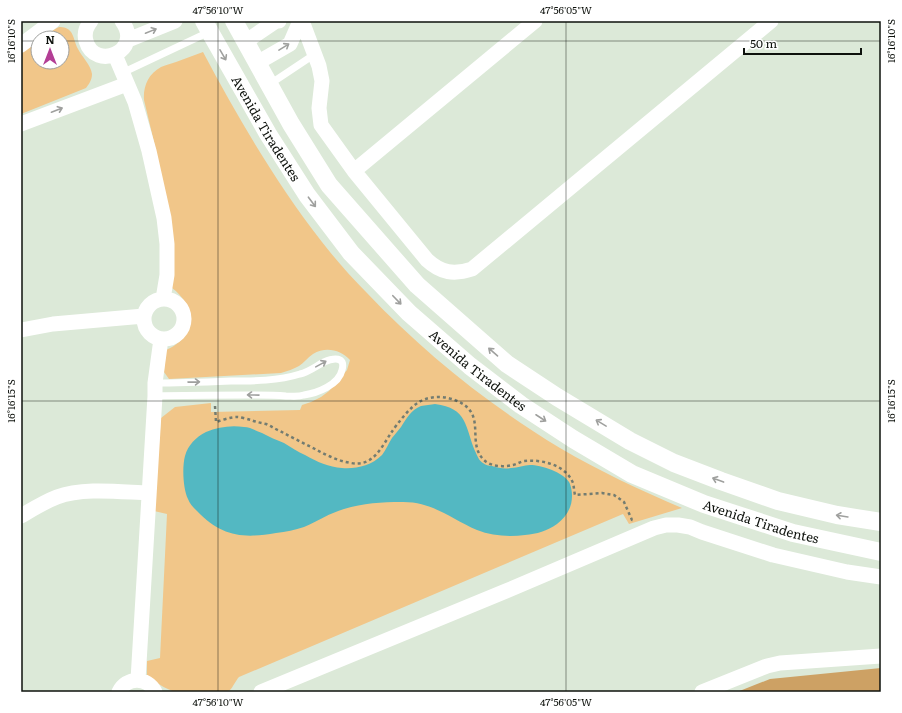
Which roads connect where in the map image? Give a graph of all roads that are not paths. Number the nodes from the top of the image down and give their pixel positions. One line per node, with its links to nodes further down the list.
1 (54, 21): 13 (street)
2 (91, 21): 15 (street)
3 (122, 21): 11 (street)
4 (175, 21): 11 (street, one-way to 4)
5 (279, 21): 12 (street)
6 (301, 21): 14 (street); 16 (street, one-way to 6)
7 (535, 21): 22 (street)
8 (771, 21): 22 (street)
9 (234, 22): 10 (street); 12 (street, Avenida Tiradentes)
10 (207, 27): 17 (lane); 21 (street, Avenida Tiradentes, one-way to 21)
11 (128, 40): 15 (street)
12 (245, 42): 16 (street, Avenida Tiradentes)
13 (21, 45)
14 (315, 54): 18 (lane); 22 (street)
15 (115, 55): 17 (street)
16 (257, 63): 18 (street, Avenida Tiradentes)
17 (125, 78): 19 (street, one-way to 17); 23 (street)
18 (269, 84): 20 (street, Avenida Tiradentes)
19 (21, 124)
20 (291, 124): 21 (street); 30 (street, Avenida Tiradentes, one-way to 20)
21 (268, 134): 31 (street, Avenida Tiradentes, one-way to 31)
22 (354, 171)
23 (163, 299): 24 (street); 26 (street)
24 (144, 316): 25 (street); 26 (street)
25 (21, 330)
26 (161, 339): 27 (street)
27 (155, 390): 27 (lane, one-way to 27); 28 (street)
28 (149, 492): 29 (street); 34 (street)
29 (21, 516)
30 (881, 522)
31 (881, 552)
32 (881, 578): 37 (street)
33 (881, 656): 38 (street)
34 (138, 680): 35 (street); 36 (street)
35 (118, 692)
36 (155, 692)
37 (262, 692)
38 (702, 692)

